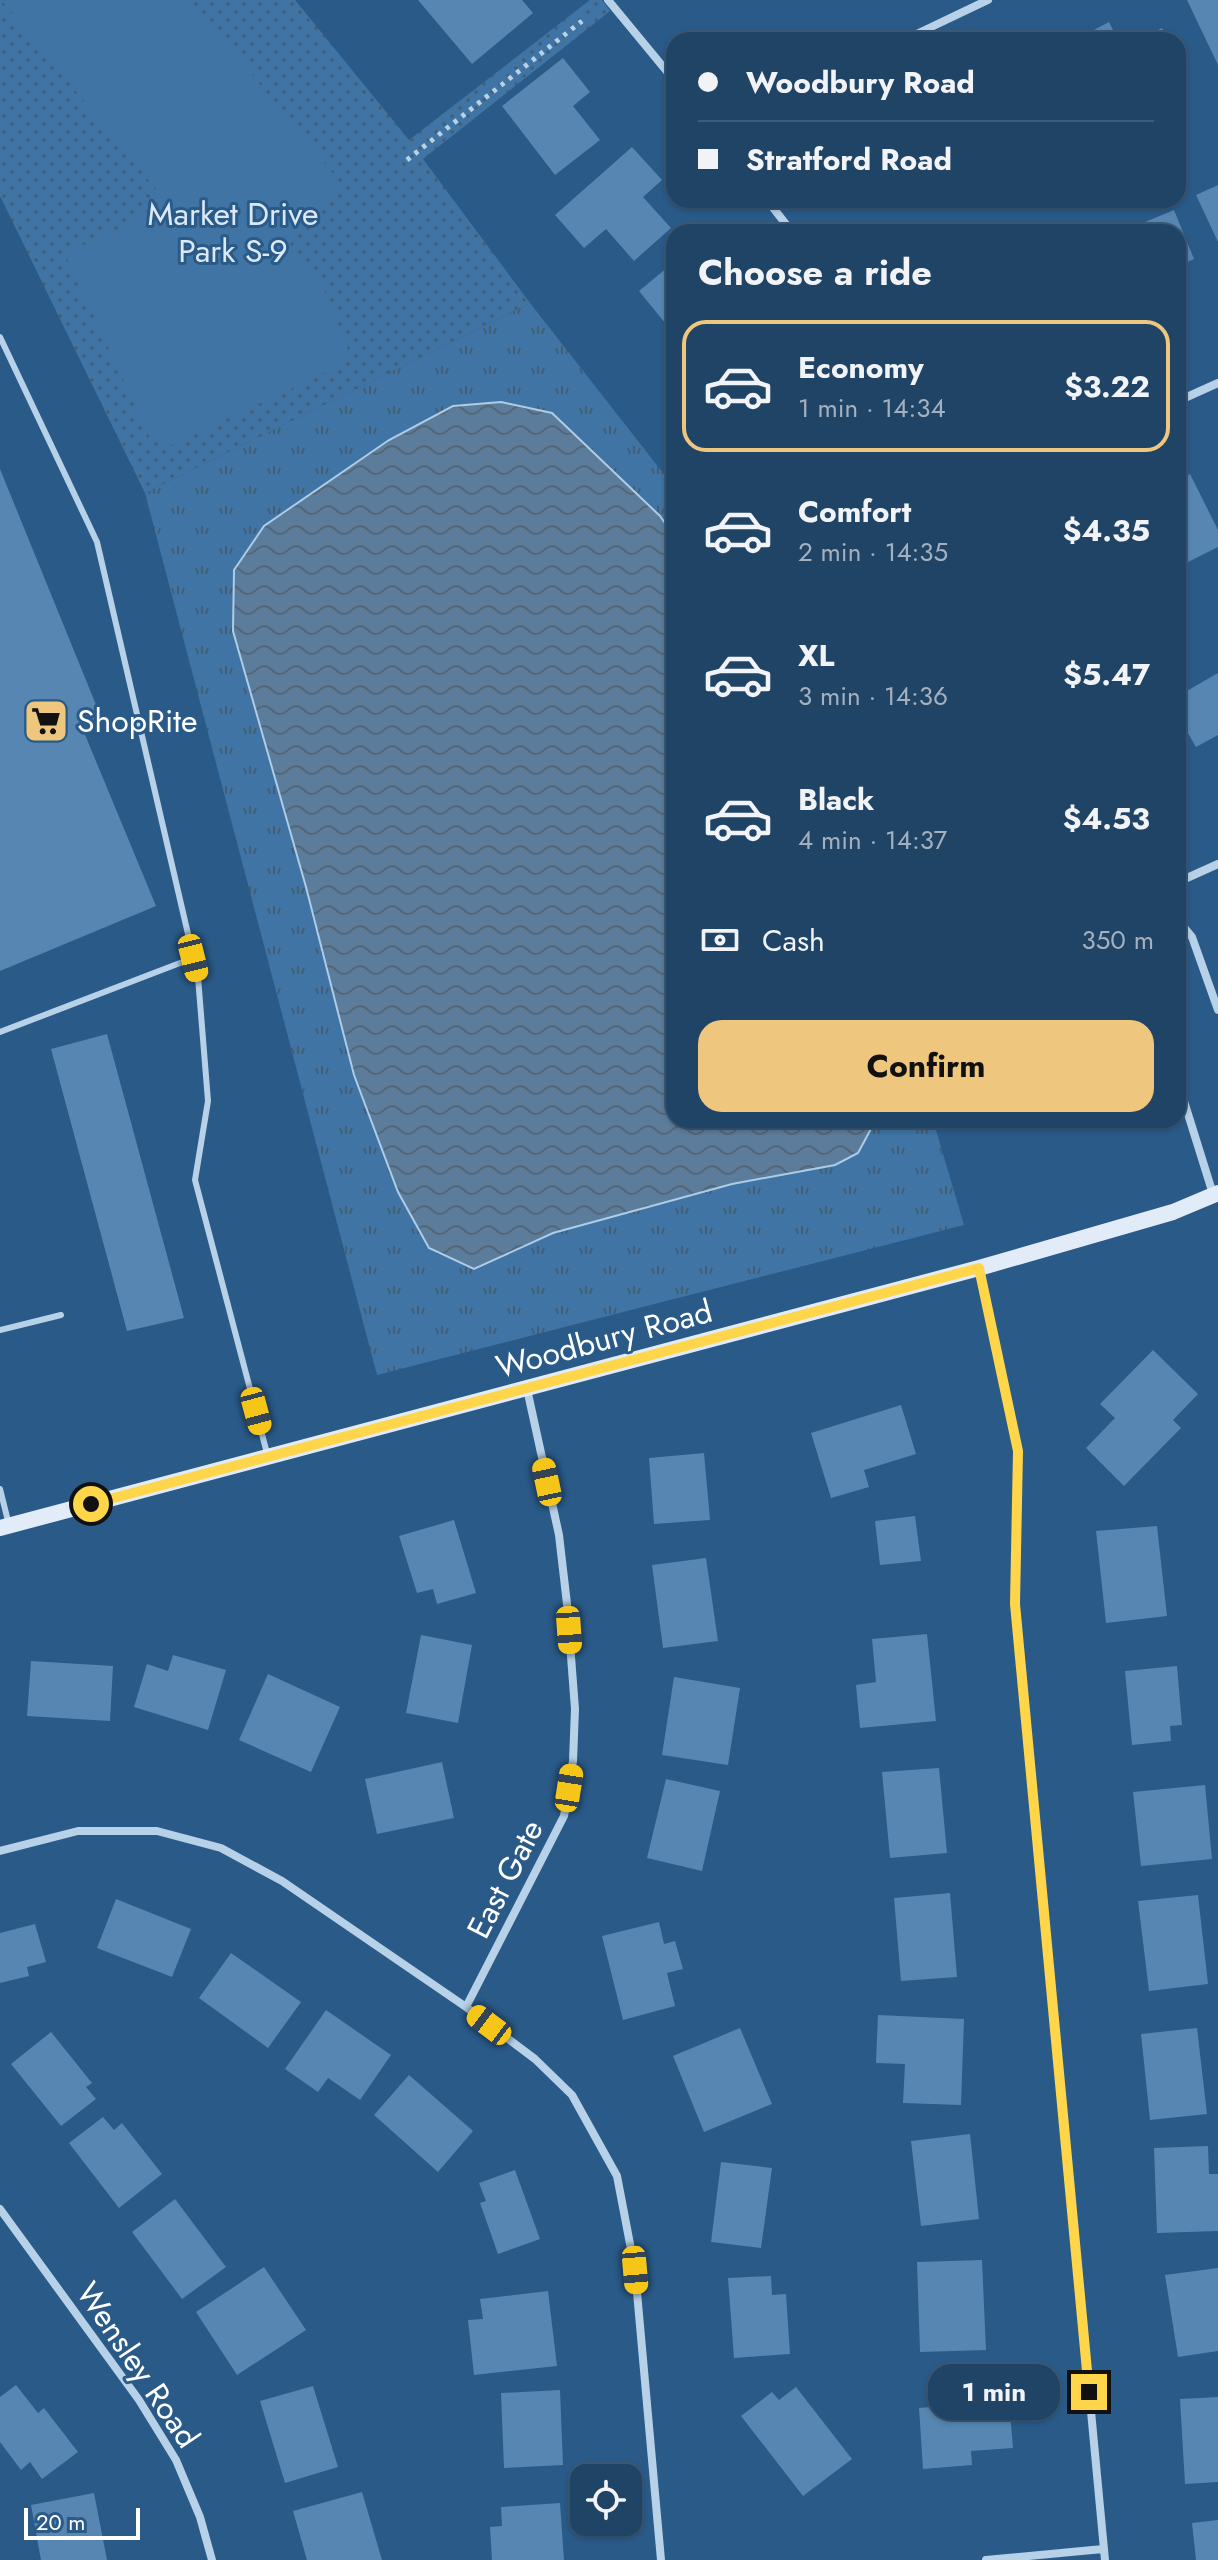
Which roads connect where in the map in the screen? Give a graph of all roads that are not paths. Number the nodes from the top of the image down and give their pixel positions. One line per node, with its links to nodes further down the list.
1 (608, 0): 4 (street)
2 (988, 0): 3 (street)
3 (921, 32)
4 (666, 70)
5 (773, 208): 6 (street)
6 (786, 224)
7 (0, 337): 13 (lane)
8 (1218, 383): 9 (street)
9 (1186, 397)
10 (1218, 864): 11 (street)
11 (1186, 878)
12 (1186, 930): 14 (street)
13 (193, 958): 15 (lane); 22 (lane)
14 (1218, 1010)
15 (0, 1032)
16 (1186, 1106): 17 (street)
17 (1216, 1194): 18 (main road, Woodbury Road)
18 (979, 1268): 21 (main road, Woodbury Road); 28 (street)
19 (61, 1315): 20 (lane)
20 (0, 1330)
21 (527, 1389): 22 (main road, Woodbury Road); 26 (street, East Gate)
22 (268, 1457): 24 (main road, Woodbury Road)
23 (0, 1489): 24 (lane)
24 (4, 1527)
25 (0, 1851): 26 (street)
26 (466, 2007): 30 (street)
27 (0, 2209): 29 (street, Wensley Road)
28 (1103, 2549): 31 (street); 32 (street)
29 (212, 2560)
30 (661, 2560)
31 (986, 2560)
32 (1105, 2560)

